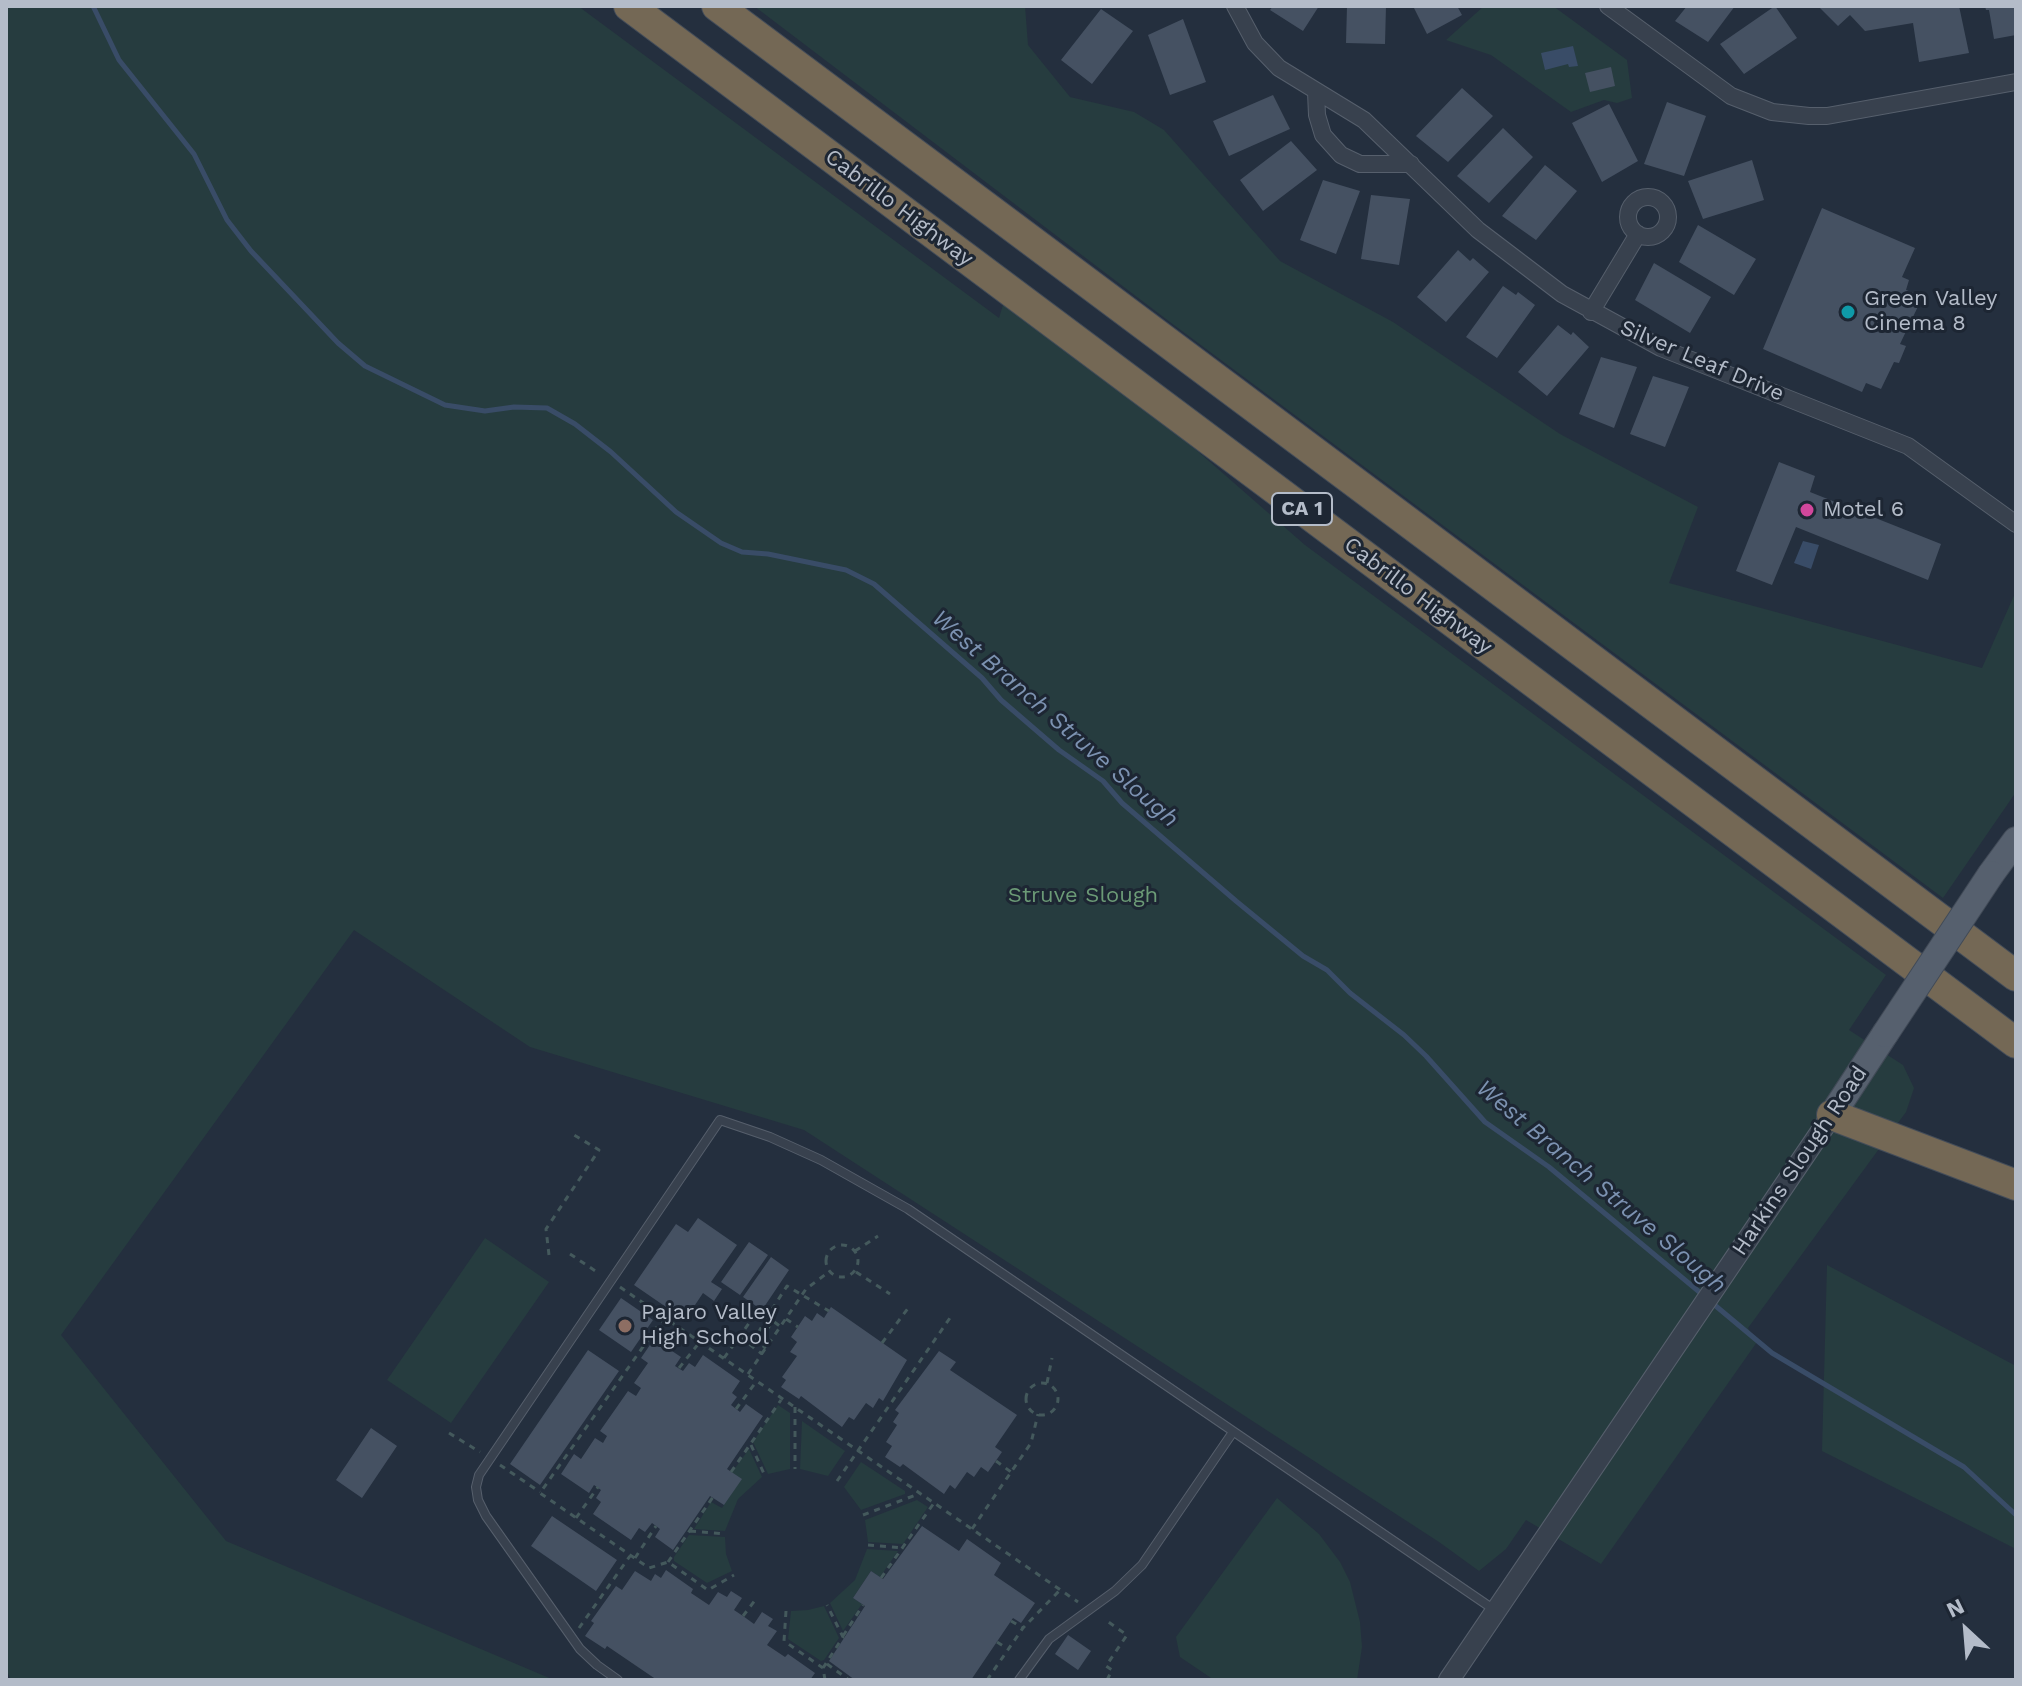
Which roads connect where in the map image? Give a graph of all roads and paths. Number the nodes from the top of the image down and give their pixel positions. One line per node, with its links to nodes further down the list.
1 (629, 6): 13 (highway, Cabrillo Highway / CA 1)
2 (717, 6): 12 (highway, CA 1)
3 (1235, 6): 6 (street, Silver Leaf Drive)
4 (1608, 6): 5 (street)
5 (2016, 82)
6 (1316, 92): 7 (street, Silver Leaf Drive); 7 (street)
7 (1411, 164): 9 (street, Silver Leaf Drive)
8 (1638, 234): 9 (street)
9 (1591, 312): 10 (street, Silver Leaf Drive)
10 (2016, 524)
11 (2016, 840): 14 (main road, Harkins Slough Road, bridge)
12 (2016, 976)
13 (2016, 1043)
14 (1832, 1115): 16 (highway); 86 (street, Harkins Slough Road)
15 (574, 1135): 20 (path)
16 (2016, 1185)
17 (878, 1236): 18 (path)
18 (855, 1251): 21 (path); 22 (path)
19 (570, 1254): 23 (path)
20 (549, 1255)
21 (830, 1271): 22 (path); 26 (path)
22 (855, 1271): 25 (path)
23 (596, 1272)
24 (620, 1287): 30 (path)
25 (890, 1294)
26 (802, 1296): 28 (path); 31 (path); 32 (path)
27 (909, 1307): 38 (path)
28 (829, 1311)
29 (952, 1315): 55 (path)
30 (664, 1317): 37 (path); 64 (path)
31 (767, 1317): 33 (path); 35 (path)
32 (786, 1319): 33 (path); 34 (path)
33 (781, 1327): 39 (path)
34 (798, 1327)
35 (743, 1332): 36 (path); 39 (path)
36 (740, 1337): 40 (path); 42 (path)
37 (700, 1343): 42 (path); 43 (path)
38 (882, 1343)
39 (766, 1348): 40 (path)
40 (762, 1354): 44 (path)
41 (1052, 1358): 46 (path)
42 (723, 1360): 44 (path)
43 (679, 1368)
44 (747, 1375): 45 (path)
45 (756, 1382): 47 (path); 49 (path)
46 (1047, 1383): 50 (path); 50 (path)
47 (782, 1399): 48 (path); 53 (path)
48 (795, 1407): 55 (path); 58 (path)
49 (736, 1409)
50 (1038, 1414): 60 (path)
51 (1233, 1432): 56 (lane); 86 (lane); 101 (lane)
52 (449, 1433): 54 (path)
53 (751, 1445): 59 (path); 61 (path)
54 (475, 1450)
55 (859, 1450): 62 (path); 65 (path)
56 (490, 1459): 64 (path); 92 (lane)
57 (996, 1461): 60 (path)
58 (795, 1469)
59 (731, 1472)
60 (1011, 1472): 71 (path)
61 (765, 1476)
62 (837, 1481)
63 (598, 1487): 69 (path)
64 (540, 1493): 69 (path)
65 (921, 1493): 67 (path); 68 (path)
66 (713, 1497): 72 (path)
67 (934, 1503): 71 (path); 75 (path)
68 (863, 1515)
69 (576, 1518): 76 (path)
70 (656, 1526): 76 (path)
71 (972, 1529): 80 (path)
72 (690, 1531): 73 (path); 77 (path)
73 (725, 1534)
74 (868, 1545): 75 (path)
75 (904, 1548): 79 (path)
76 (633, 1556): 77 (path); 92 (path)
77 (668, 1562): 78 (path)
78 (734, 1575)
79 (881, 1578)
80 (1060, 1590): 82 (path); 90 (path)
81 (756, 1599): 87 (path)
82 (1078, 1602)
83 (827, 1605): 91 (path)
84 (863, 1605): 91 (path)
85 (786, 1611): 96 (path)
86 (1497, 1612): 103 (street, Harkins Slough Road)
87 (743, 1616)
88 (1011, 1621): 90 (path)
89 (1107, 1621): 102 (path)
90 (1023, 1628): 94 (path)
91 (843, 1637): 95 (path)
92 (572, 1638): 97 (lane)
93 (997, 1642): 94 (path)
94 (1008, 1649): 100 (path)
95 (827, 1664): 96 (path); 99 (path)
96 (823, 1668): 98 (path)
97 (618, 1680)
98 (825, 1680)
99 (849, 1680)
100 (987, 1680)
101 (1019, 1680)
102 (1107, 1680)
103 (1449, 1680)

